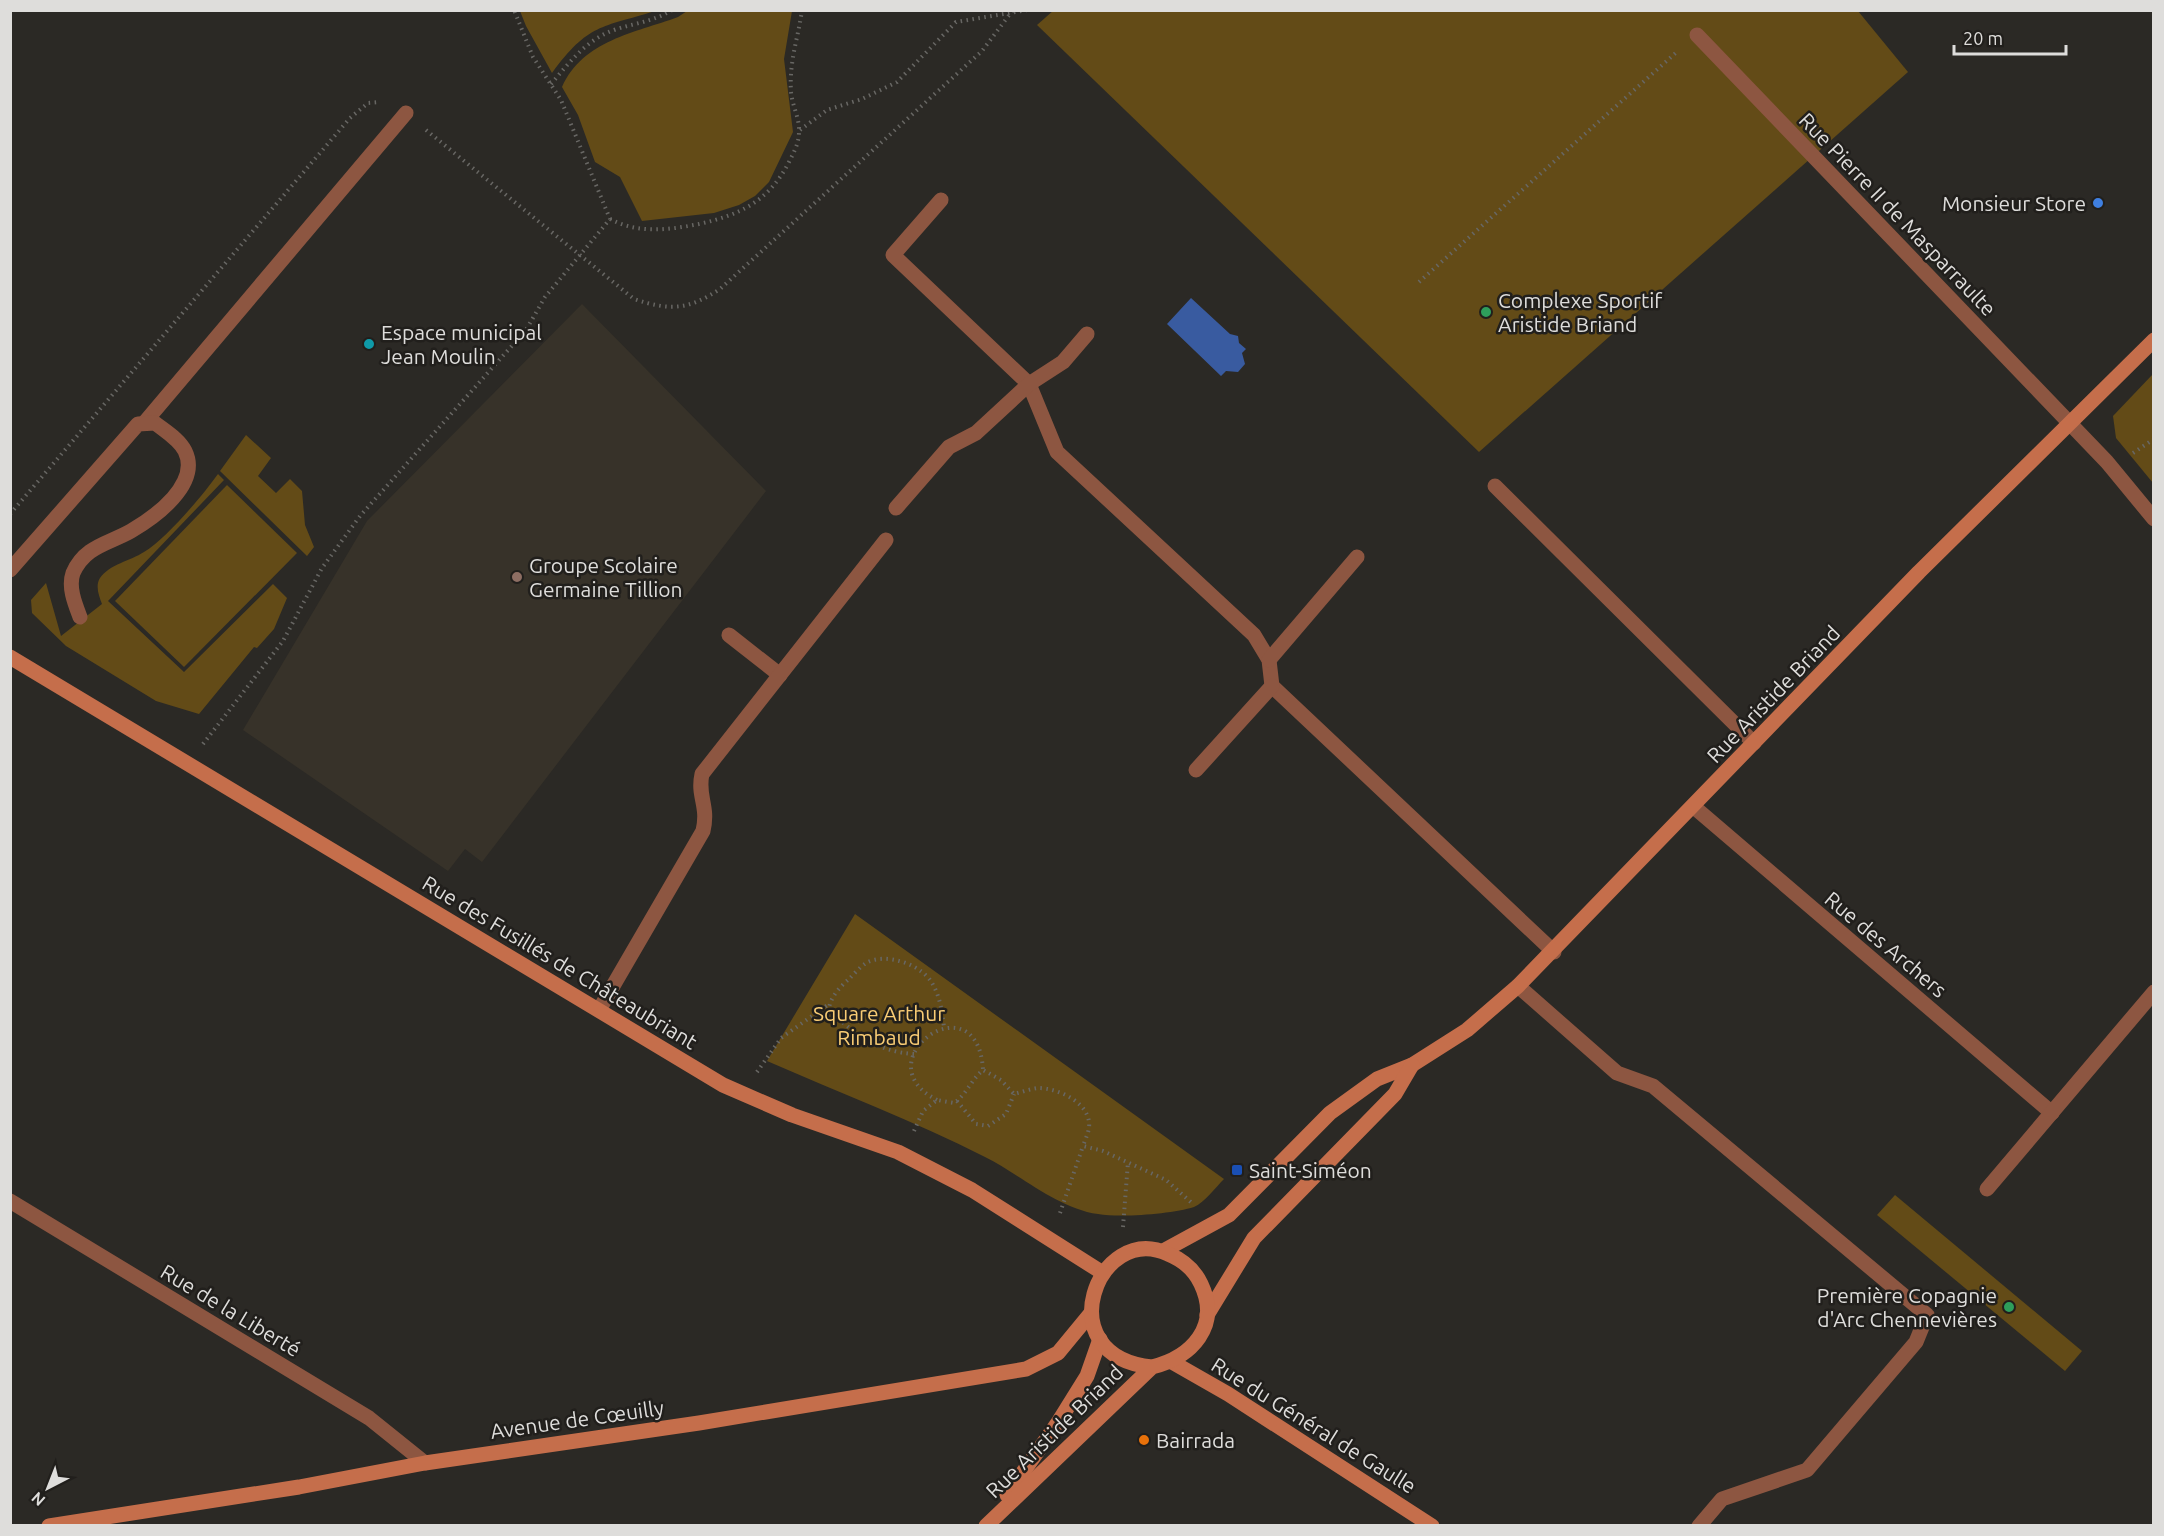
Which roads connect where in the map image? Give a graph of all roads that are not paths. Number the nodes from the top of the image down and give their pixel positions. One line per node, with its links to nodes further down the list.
1 (1696, 35): 8 (street, Rue Pierre II de Masparraulte)
2 (406, 113): 7 (street)
3 (941, 200): 6 (street)
4 (1087, 334): 6 (street)
5 (2154, 340): 8 (main road, Rue Aristide Briand)
6 (1029, 384): 10 (street); 18 (street)
7 (145, 422): 14 (street); 15 (street)
8 (2068, 423): 11 (street, Rue Pierre II de Masparraulte); 21 (main road, Rue Aristide Briand)
9 (1495, 486): 21 (street)
10 (896, 508)
11 (2154, 519)
12 (886, 540): 19 (street)
13 (1357, 557): 18 (street)
14 (10, 570)
15 (80, 617)
16 (729, 635): 19 (street)
17 (10, 657): 27 (main road, Rue des Fusillés de Châteaubriant)
18 (1269, 660): 20 (street)
19 (780, 675): 27 (street)
20 (1272, 686): 22 (street); 24 (street)
21 (1754, 742): 23 (main road, Rue Aristide Briand)
22 (1196, 771)
23 (1694, 807): 24 (main road, Rue Aristide Briand); 29 (street, Rue des Archers)
24 (1554, 952): 25 (main road, Rue Aristide Briand)
25 (1518, 986): 28 (main road, Rue Aristide Briand); 43 (street)
26 (2154, 992): 29 (street)
27 (599, 1010): 33 (main road, Rue des Fusillés de Châteaubriant)
28 (1412, 1065): 32 (main road, Rue Aristide Briand); 35 (main road, Rue Aristide Briand)
29 (2052, 1113): 30 (street)
30 (1987, 1189)
31 (10, 1201): 39 (street, Rue de la Liberté)
32 (1163, 1251): 33 (main road); 35 (main road)
33 (1103, 1273): 34 (main road)
34 (1091, 1313): 36 (main road); 39 (main road, Avenue de Cœuilly)
35 (1207, 1315): 37 (main road)
36 (1100, 1339): 38 (main road); 41 (main road, Rue Aristide Briand)
37 (1172, 1362): 38 (main road); 42 (main road, Rue du Général de Gaulle)
38 (1152, 1366): 41 (main road, Rue Aristide Briand)
39 (425, 1463): 40 (main road, Avenue de Cœuilly)
40 (49, 1526)
41 (985, 1526)
42 (1432, 1526)
43 (1699, 1526)

